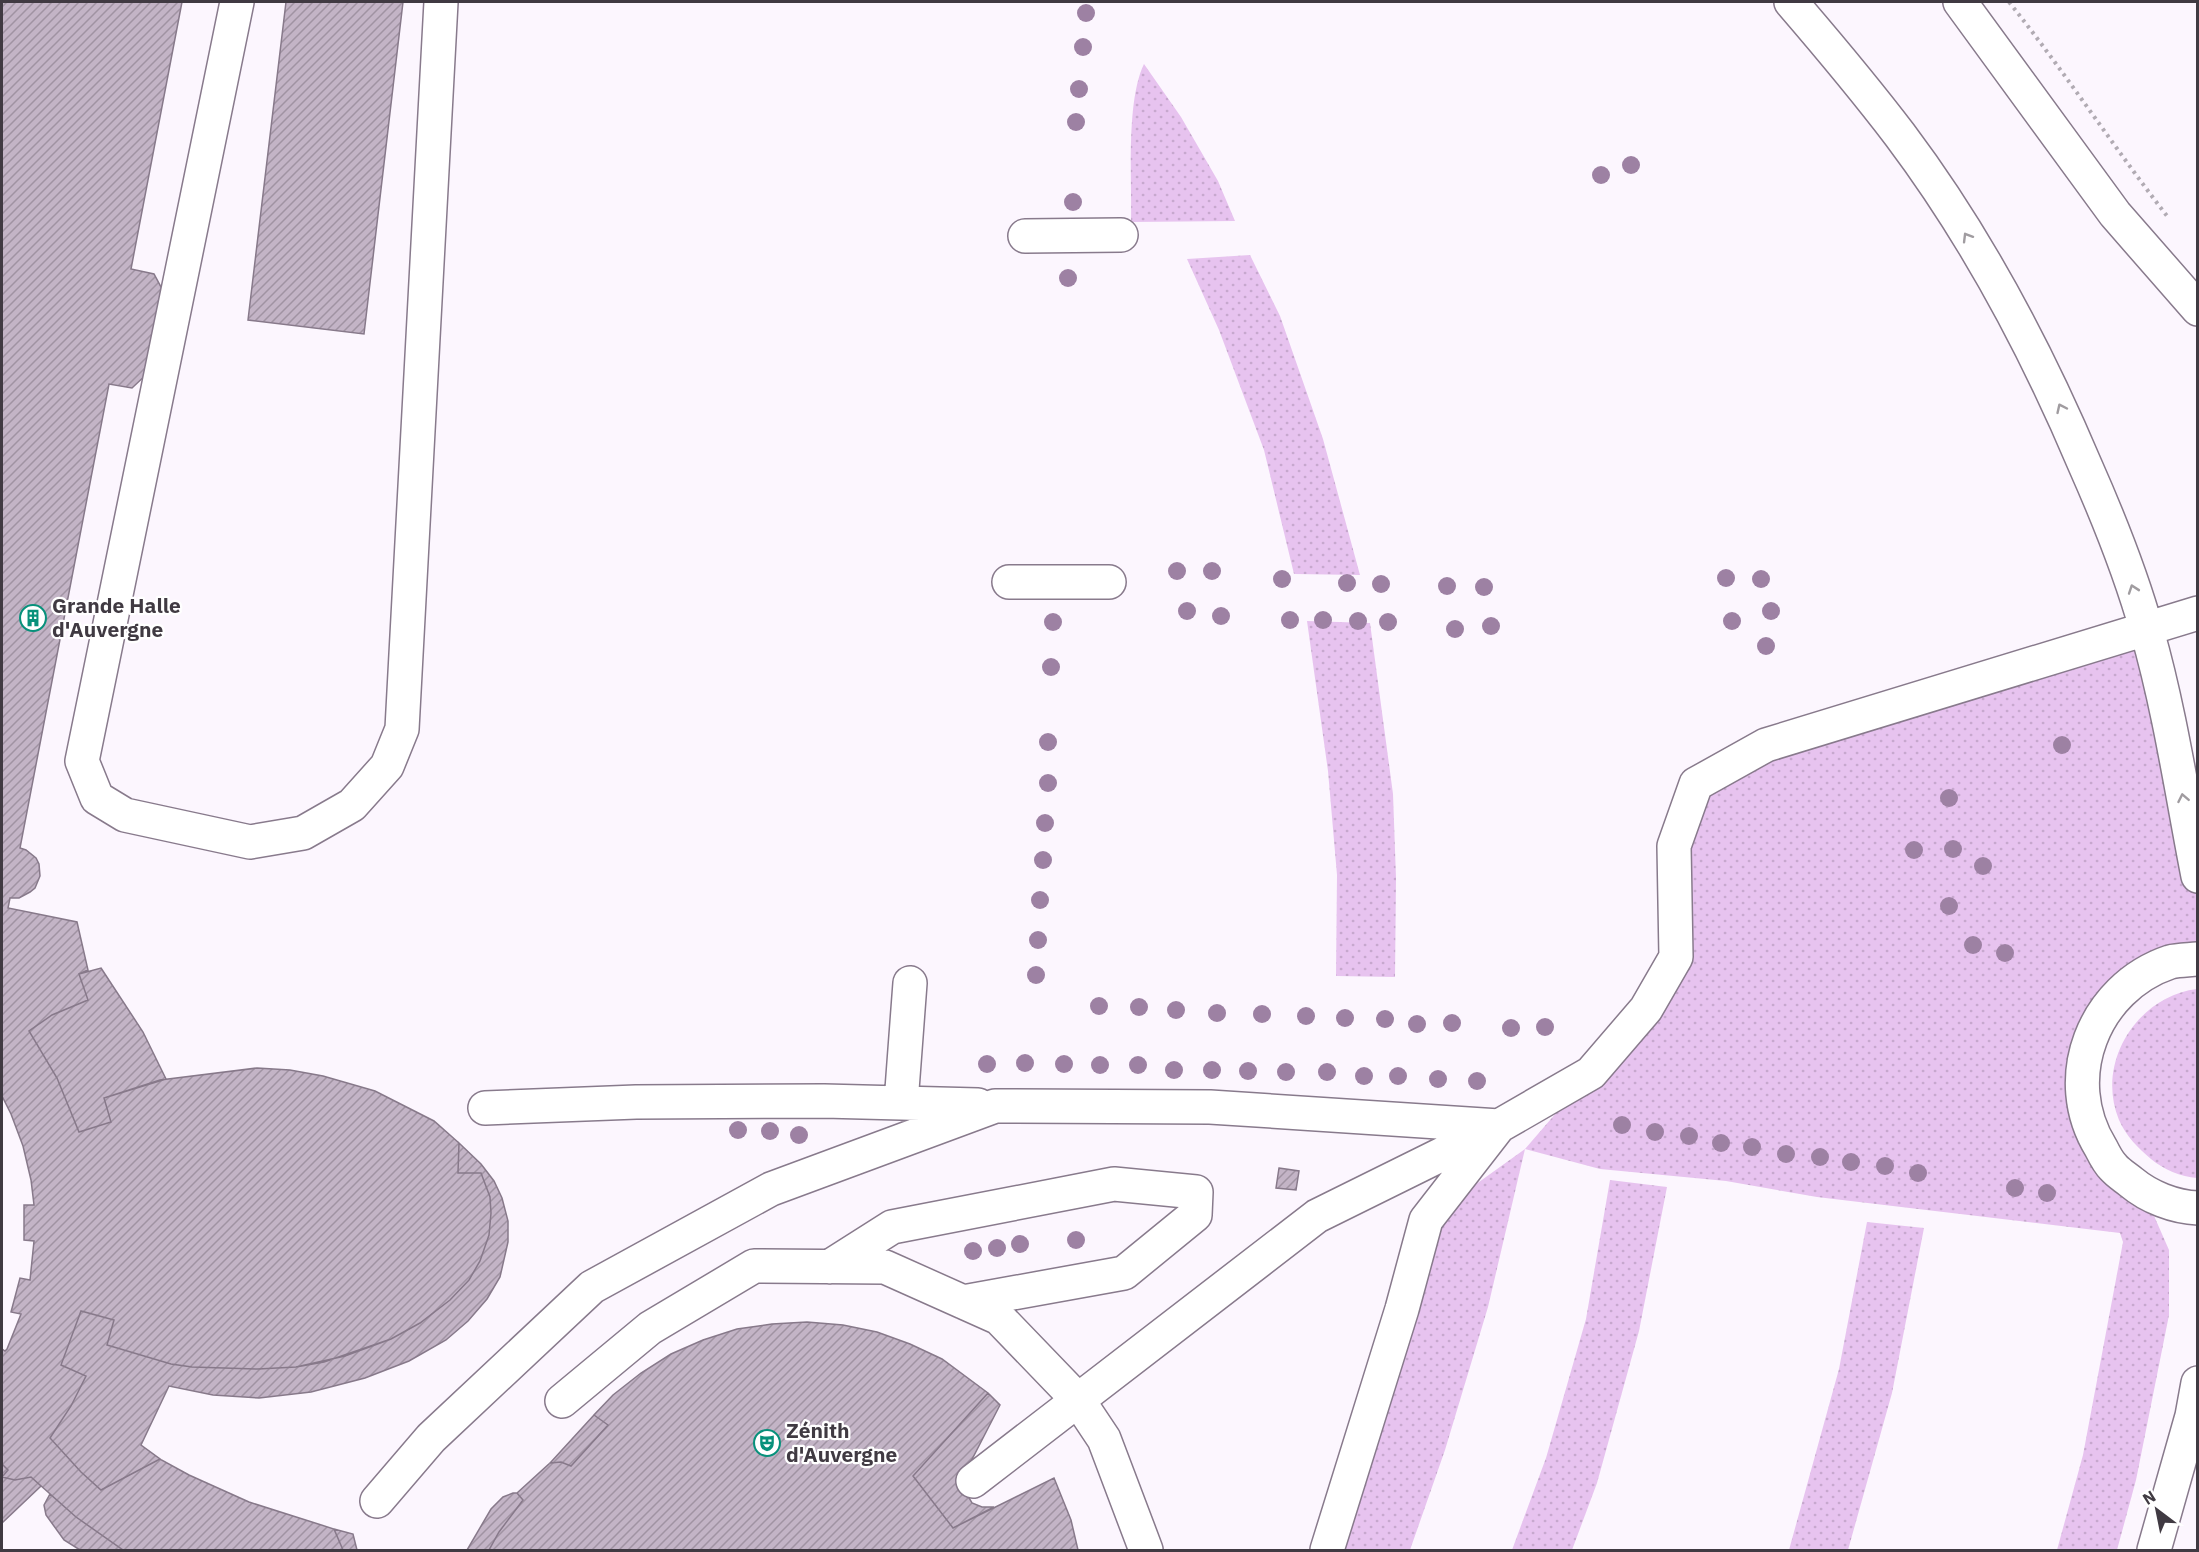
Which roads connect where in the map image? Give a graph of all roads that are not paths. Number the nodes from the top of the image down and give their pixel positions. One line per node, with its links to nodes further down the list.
1 (237, 2): 2 (street)
2 (441, 2)
3 (1791, 2): 11 (street, one-way to 3)
4 (1960, 2): 7 (street)
5 (1120, 235): 6 (street)
6 (1026, 236)
7 (2198, 309)
8 (1009, 582): 9 (street)
9 (1109, 582)
10 (2198, 613): 11 (street)
11 (2146, 627): 12 (street, one-way to 11); 18 (street)
12 (2198, 876)
13 (2198, 959): 19 (street)
14 (910, 983): 15 (street)
15 (902, 1103): 16 (street); 17 (street)
16 (995, 1106): 18 (street); 26 (street)
17 (485, 1108)
18 (1499, 1126): 23 (street); 28 (street)
19 (2198, 1208)
20 (830, 1267): 21 (street); 21 (street); 24 (street)
21 (963, 1302): 23 (street)
22 (2198, 1383): 29 (street)
23 (1078, 1400): 25 (street); 27 (street)
24 (562, 1401)
25 (973, 1481)
26 (377, 1501)
27 (1146, 1551)
28 (1327, 1551)
29 (2154, 1551)

